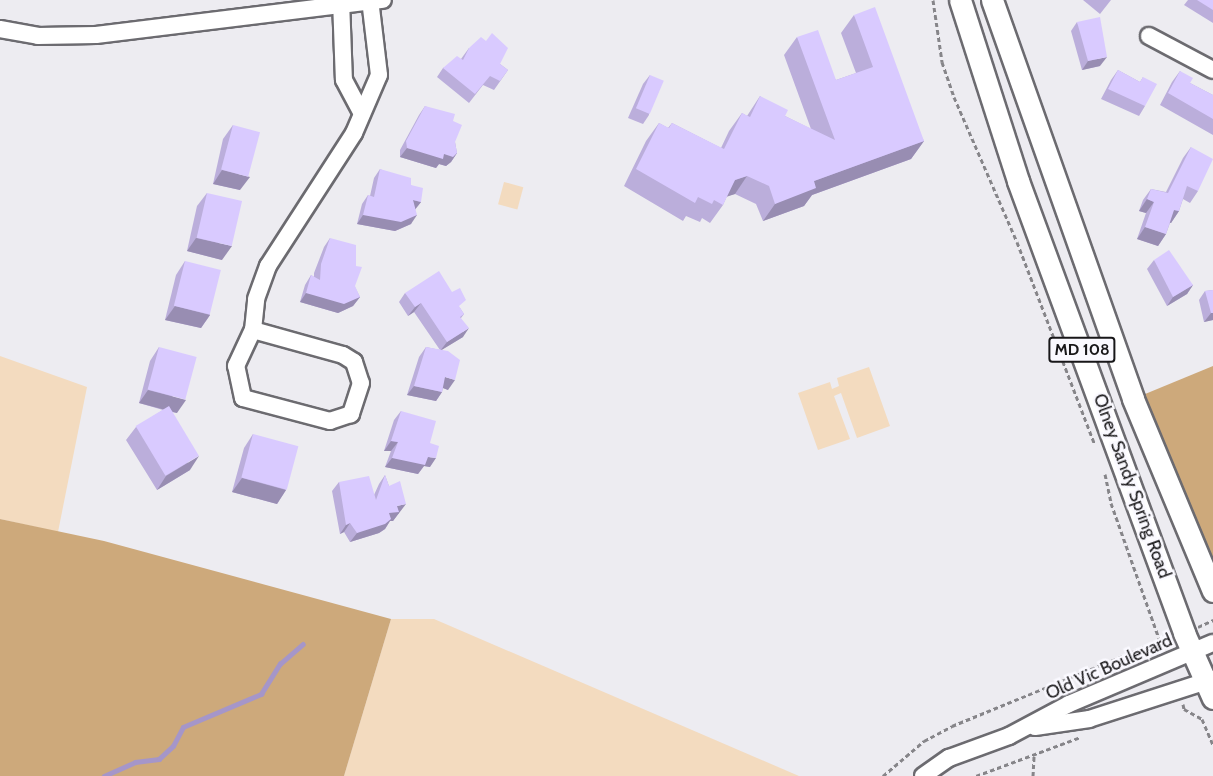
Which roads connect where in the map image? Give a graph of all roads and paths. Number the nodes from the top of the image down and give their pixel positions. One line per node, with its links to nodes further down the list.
1 (933, 0): 11 (path)
2 (960, 0): 15 (main road, Olney Sandy Spring Road / MD 108)
3 (992, 0): 13 (main road, Olney Sandy Spring Road / MD 108)
4 (374, 1): 5 (street); 9 (street)
5 (341, 2): 6 (street); 9 (street)
6 (0, 29)
7 (1149, 36): 8 (street)
8 (1213, 70)
9 (362, 114): 10 (street)
10 (253, 330): 10 (street)
11 (1100, 455)
12 (1103, 465): 16 (path)
13 (1213, 591)
14 (1213, 620): 15 (path)
15 (1188, 642): 16 (path); 17 (street, Old Vic Boulevard); 18 (street, Old Vic Boulevard); 19 (main road, Olney Sandy Spring Road / MD 108)
16 (1161, 643): 18 (path); 27 (path)
17 (1213, 643)
18 (1168, 661): 23 (street, Old Vic Boulevard)
19 (1210, 686): 20 (street, Old Vic Boulevard)
20 (1180, 691): 22 (path); 23 (street, Old Vic Boulevard)
21 (1175, 709): 22 (path)
22 (1184, 709): 25 (path)
23 (1023, 729): 28 (street, Old Vic Boulevard)
24 (1091, 734): 26 (path)
25 (1213, 745)
26 (1034, 754): 29 (path); 30 (path)
27 (883, 776)
28 (923, 776)
29 (976, 776)
30 (1033, 776)

